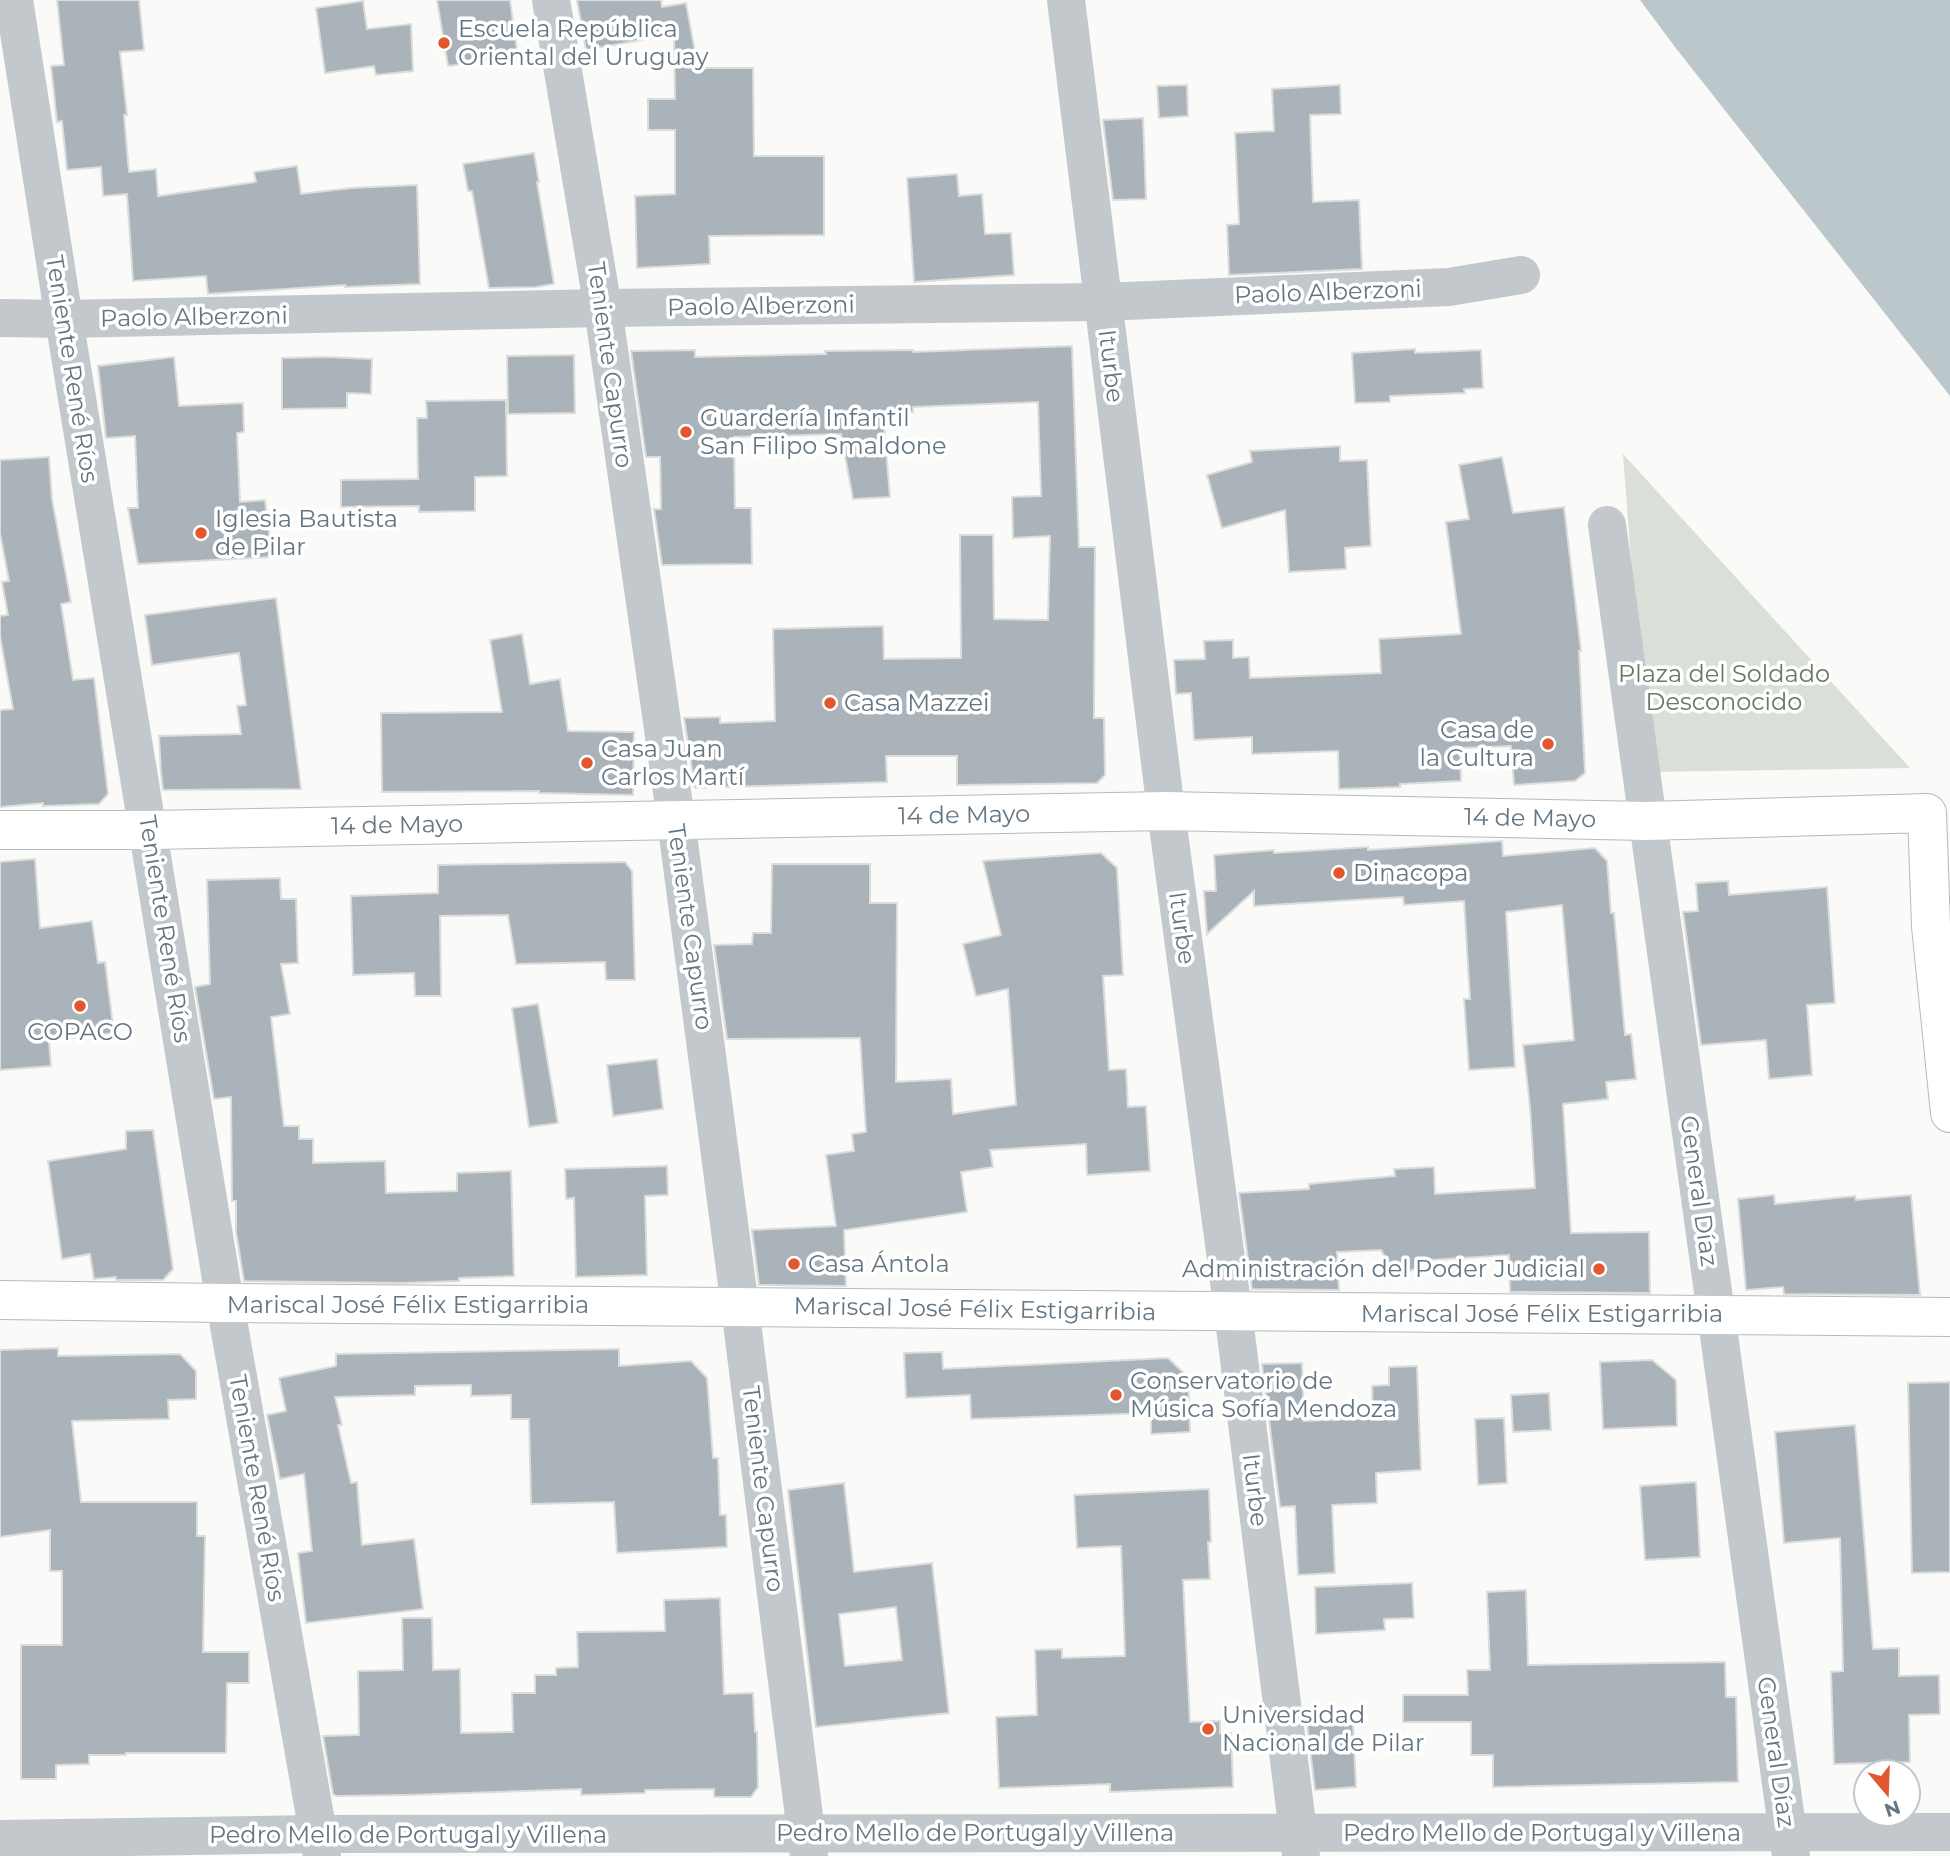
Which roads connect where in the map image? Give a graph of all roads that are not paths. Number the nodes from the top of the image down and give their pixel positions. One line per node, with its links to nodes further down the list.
1 (14, 0): 8 (street, Teniente René Ríos)
2 (551, 0): 6 (street, Teniente Capurro)
3 (1066, 0): 5 (street, Iturbe)
4 (1521, 275): 5 (street, Paolo Alberzoni)
5 (1103, 302): 6 (street, Paolo Alberzoni); 10 (street, Iturbe)
6 (603, 308): 8 (street, Paolo Alberzoni); 11 (street, Teniente Capurro)
7 (0, 318): 8 (street, Paolo Alberzoni)
8 (64, 319): 14 (street, Teniente René Ríos)
9 (1607, 525): 12 (street, General Díaz)
10 (1166, 811): 11 (main road, 14 de Mayo); 12 (main road, 14 de Mayo); 19 (street, Iturbe)
11 (676, 820): 14 (main road, 14 de Mayo); 18 (street, Teniente Capurro)
12 (1646, 821): 15 (main road, 14 de Mayo); 20 (street, General Díaz)
13 (0, 830): 14 (main road, 14 de Mayo)
14 (149, 830): 17 (street, Teniente René Ríos)
15 (1950, 1114)
16 (0, 1300): 17 (main road, Mariscal José Félix Estigarribia)
17 (225, 1303): 18 (main road, Mariscal José Félix Estigarribia); 26 (street, Teniente René Ríos)
18 (740, 1307): 19 (main road, Mariscal José Félix Estigarribia); 27 (street, Teniente Capurro)
19 (1233, 1311): 20 (main road, Mariscal José Félix Estigarribia); 24 (street, Iturbe)
20 (1716, 1315): 21 (main road, Mariscal José Félix Estigarribia); 25 (street, General Díaz)
21 (1950, 1317)
22 (1950, 1832): 25 (street, Pedro Mello de Portugal y Villena)
23 (0, 1839): 26 (street, Pedro Mello de Portugal y Villena)
24 (1300, 1844): 25 (street, Pedro Mello de Portugal y Villena); 27 (street, Pedro Mello de Portugal y Villena)
25 (1789, 1844)
26 (320, 1845): 27 (street, Pedro Mello de Portugal y Villena)
27 (807, 1845)

